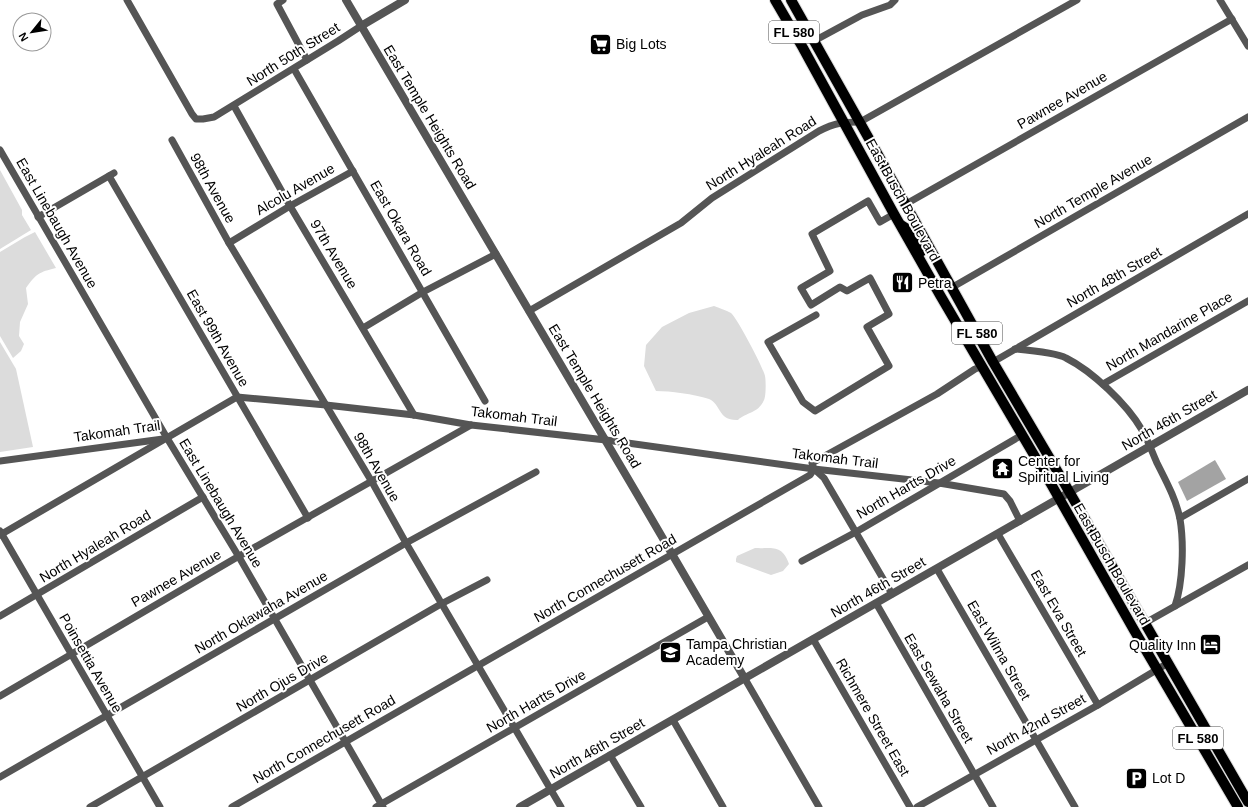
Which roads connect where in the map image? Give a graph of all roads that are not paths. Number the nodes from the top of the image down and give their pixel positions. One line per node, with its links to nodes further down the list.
1 (127, 0): 16 (street, North 50th Street)
2 (283, 0): 14 (street)
3 (346, 0): 11 (street, East Temple Heights Road)
4 (405, 0): 11 (street, North 50th Street)
5 (775, 0): 18 (main road, East Busch Boulevard / FL 580)
6 (790, 0): 12 (main road, East Busch Boulevard / FL 580)
7 (895, 0): 12 (street)
8 (1078, 0): 19 (street, North Hyaleah Road)
9 (1220, 0): 10 (street)
10 (1232, 19): 13 (street); 23 (street, Pawnee Avenue)
11 (360, 26): 14 (street, North 50th Street); 30 (street, East Temple Heights Road)
12 (814, 42): 19 (main road, East Busch Boulevard / FL 580)
13 (1248, 46)
14 (307, 60): 15 (street, North 50th Street)
15 (294, 69): 16 (street, North 50th Street); 22 (street, East Okara Road)
16 (234, 106): 24 (street, 97th Avenue)
17 (1248, 117): 31 (street, North Temple Avenue)
18 (844, 122): 19 (street, North Hyaleah Road); 25 (main road, East Busch Boulevard / FL 580); 35 (street, North Hyaleah Road)
19 (860, 122): 23 (main road, East Busch Boulevard / FL 580)
20 (172, 140): 29 (street, 98th Avenue)
21 (0, 150): 27 (street, East Linebaugh Avenue)
22 (353, 171): 24 (street, Alcolu Avenue); 32 (street, East Okara Road)
23 (906, 204): 31 (main road, East Busch Boulevard / FL 580)
24 (290, 206): 29 (street, Alcolu Avenue); 37 (street, 97th Avenue)
25 (894, 214): 28 (main road, East Busch Boulevard / FL 580); 36 (street)
26 (1248, 214): 38 (street, North 48th Street)
27 (38, 217): 44 (street, East 99th Avenue); 51 (street, East Linebaugh Avenue)
28 (900, 224): 31 (main road); 33 (main road, East Busch Boulevard / FL 580)
29 (229, 243): 46 (street, 98th Avenue)
30 (496, 254): 32 (street); 35 (street, East Temple Heights Road)
31 (951, 288): 39 (main road, East Busch Boulevard / FL 580)
32 (423, 292): 37 (street); 45 (street, East Okara Road)
33 (940, 295): 39 (main road); 41 (main road, East Busch Boulevard / FL 580)
34 (1248, 301): 42 (street, North Mandarine Place)
35 (529, 311): 52 (street, East Temple Heights Road)
36 (816, 315)
37 (363, 328): 48 (street, 97th Avenue)
38 (1015, 349): 40 (street, North 48th Street); 42 (street)
39 (986, 350): 40 (main road, East Busch Boulevard / FL 580)
40 (993, 362): 47 (main road, East Busch Boulevard / FL 580)
41 (981, 367): 47 (main road); 50 (main road, East Busch Boulevard / FL 580); 55 (street, North Connechusett Road)
42 (1103, 384): 53 (street)
43 (1248, 390): 53 (street, North 46th Street)
44 (237, 397): 46 (street, Takomah Trail); 51 (street, Takomah Trail); 63 (street, East 99th Avenue)
45 (485, 401)
46 (326, 405): 48 (street, Takomah Trail); 58 (street, 98th Avenue)
47 (1024, 414): 60 (main road, East Busch Boulevard / FL 580)
48 (414, 415): 49 (street, Takomah Trail)
49 (471, 425): 52 (street, Takomah Trail); 58 (street, Pawnee Avenue)
50 (1022, 435): 59 (street, North Hartts Drive); 62 (main road, East Busch Boulevard / FL 580)
51 (167, 438): 54 (street, Takomah Trail); 61 (street, East Linebaugh Avenue); 67 (street)
52 (606, 440): 55 (street, Takomah Trail); 70 (street, East Temple Heights Road)
53 (1150, 447): 60 (street, North 46th Street); 64 (street)
54 (0, 461)
55 (814, 469): 59 (street, Takomah Trail); 66 (street); 70 (street, North Connechusett Road)
56 (536, 472): 69 (street, North Oklawaha Avenue)
57 (1248, 479): 64 (street)
58 (372, 482): 63 (street, Pawnee Avenue); 69 (street, 98th Avenue)
59 (939, 483): 65 (street, Takomah Trail); 66 (street, North Hartts Drive)
60 (1070, 492): 62 (street, North 46th Street); 84 (main road, East Busch Boulevard / FL 580)
61 (203, 497): 71 (street, East Linebaugh Avenue); 77 (street, North Hyaleah Road)
62 (1059, 499): 65 (street, North 46th Street); 89 (main road, East Busch Boulevard / FL 580)
63 (308, 518): 71 (street, Pawnee Avenue)
64 (1180, 518): 80 (street)
65 (1020, 521): 68 (street, North 46th Street)
66 (856, 532): 72 (street, North Hartts Drive); 76 (street)
67 (1, 534): 77 (street, Poinsettia Avenue)
68 (998, 534): 74 (street, North 46th Street); 93 (street, East Eva Street)
69 (406, 544): 79 (street, 98th Avenue); 83 (street, North Oklawaha Avenue)
70 (672, 554): 82 (street, East Temple Heights Road); 88 (street, North Connechusett Road)
71 (239, 557): 83 (street, East Linebaugh Avenue); 86 (street, Pawnee Avenue)
72 (802, 561)
73 (1248, 565): 80 (street)
74 (937, 568): 76 (street, North 46th Street); 97 (street, East Wilma Street)
75 (487, 580): 79 (street, North Ojus Drive)
76 (892, 594): 78 (street, North 46th Street)
77 (36, 595): 81 (street, North Hyaleah Road); 86 (street, Poinsettia Avenue)
78 (876, 603): 85 (street, North 46th Street); 100 (street, East Sewaha Street)
79 (441, 604): 88 (street, 98th Avenue); 91 (street, North Ojus Drive)
80 (1175, 606): 84 (street)
81 (0, 616)
82 (708, 617): 90 (street, East Temple Heights Road); 96 (street, North Hartts Drive)
83 (275, 619): 91 (street, East Linebaugh Avenue); 94 (street, North Oklawaha Avenue)
84 (1145, 623): 87 (main road, East Busch Boulevard / FL 580)
85 (813, 639): 90 (street, North 46th Street); 115 (street, Richmere Street East)
86 (71, 654): 92 (street, Pawnee Avenue); 94 (street, Poinsettia Avenue)
87 (1168, 663): 89 (street, North 42nd Street); 105 (main road, East Busch Boulevard / FL 580)
88 (478, 665): 96 (street, 98th Avenue); 98 (street, North Connechusett Road)
89 (1157, 670): 93 (street, North 42nd Street); 104 (main road, East Busch Boulevard / FL 580)
90 (745, 678): 95 (street, North 46th Street); 114 (street, East Temple Heights Road)
91 (310, 680): 98 (street, East Linebaugh Avenue); 102 (street, North Ojus Drive)
92 (0, 696)
93 (1098, 705): 97 (street, North 42nd Street)
94 (107, 716): 101 (street, North Oklawaha Avenue); 102 (street, Poinsettia Avenue)
95 (673, 720): 99 (street, North 46th Street); 113 (street)
96 (515, 728): 103 (street, 98th Avenue); 106 (street, North Hartts Drive)
97 (1036, 739): 100 (street, North 42nd Street); 118 (street, East Wilma Street)
98 (345, 742): 106 (street, East Linebaugh Avenue); 109 (street, North Connechusett Road)
99 (610, 755): 103 (street, North 46th Street); 112 (street)
100 (974, 775): 116 (street, North 42nd Street); 117 (street, East Sewaha Street)
101 (0, 777)
102 (143, 777): 107 (street, North Ojus Drive); 108 (street, Poinsettia Avenue)
103 (550, 789): 110 (street, North 46th Street); 111 (street, 98th Avenue)
104 (1230, 794): 119 (main road, East Busch Boulevard / FL 580); 120 (main road)
105 (1248, 802)
106 (380, 806)
107 (90, 807)
108 (160, 807)
109 (232, 807)
110 (520, 807)
111 (561, 807)
112 (641, 807)
113 (723, 807)
114 (819, 807)
115 (910, 807)
116 (917, 807)
117 (993, 807)
118 (1075, 807)
119 (1238, 807)
120 (1244, 807)

